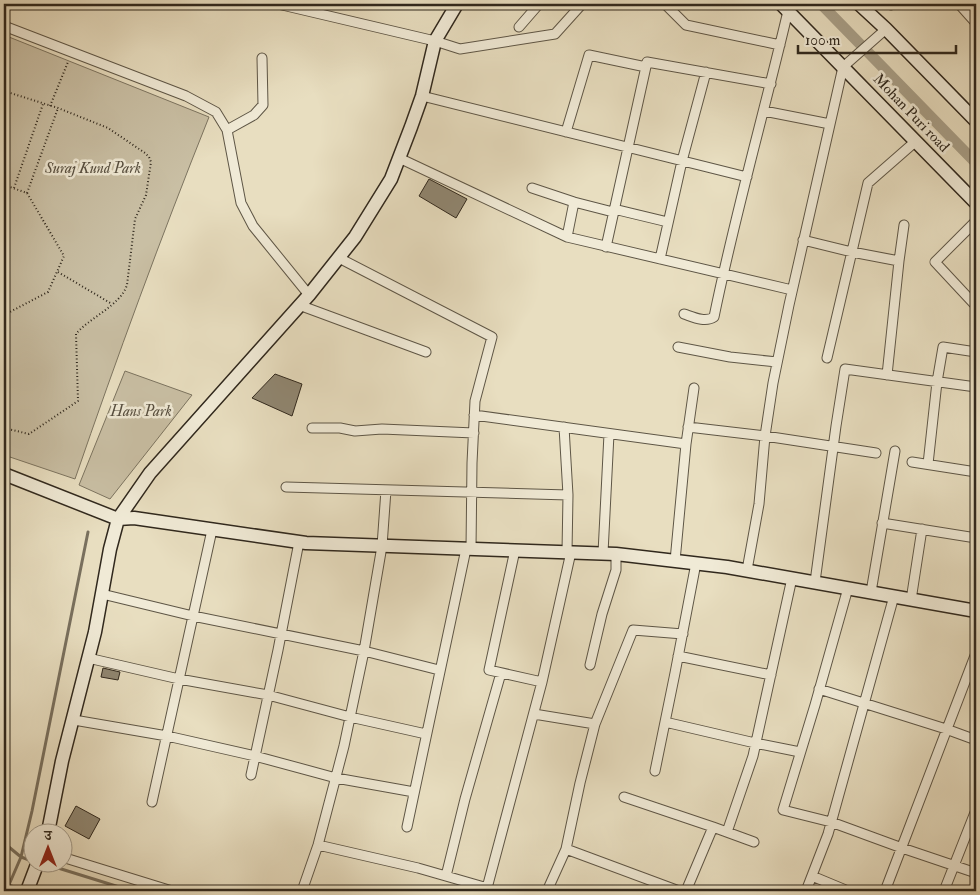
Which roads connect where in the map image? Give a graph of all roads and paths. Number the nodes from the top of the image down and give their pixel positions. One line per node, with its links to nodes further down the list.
1 (270, 4): 13 (street)
2 (457, 4): 13 (street)
3 (539, 4): 11 (street)
4 (582, 4): 13 (street)
5 (665, 4): 14 (street)
6 (859, 4): 12 (street)
7 (959, 4): 9 (street)
8 (784, 7): 14 (street); 18 (street, Mohan Puri road)
9 (975, 19)
10 (4, 26): 29 (street)
11 (519, 27)
12 (886, 29): 18 (street); 27 (street)
13 (435, 41): 22 (street)
14 (780, 46): 20 (street)
15 (262, 58): 29 (street)
16 (69, 61): 24 (path)
17 (646, 67): 19 (street); 30 (street); 32 (street)
18 (843, 67): 28 (street); 31 (street, Mohan Puri road)
19 (706, 72): 20 (street); 34 (street)
20 (771, 84): 26 (street)
21 (4, 91): 23 (path)
22 (422, 96): 30 (street); 33 (street)
23 (44, 104): 24 (path); 37 (path)
24 (50, 106): 25 (path)
25 (58, 108): 39 (path); 57 (path)
26 (764, 111): 28 (street); 35 (street)
27 (976, 121)
28 (830, 124): 47 (street)
29 (227, 130): 56 (street)
30 (566, 132): 32 (street)
31 (916, 141): 41 (street, Mohan Puri road); 49 (street)
32 (628, 148): 34 (street); 42 (street)
33 (399, 158): 46 (street); 50 (street)
34 (682, 161): 35 (street); 44 (street)
35 (747, 177): 54 (street)
36 (4, 187): 37 (path)
37 (14, 188): 39 (path)
38 (532, 188): 40 (street)
39 (27, 193): 53 (path)
40 (574, 202): 42 (street); 46 (street)
41 (976, 203)
42 (614, 210): 44 (street); 48 (street)
43 (976, 221): 59 (street)
44 (668, 222): 51 (street)
45 (904, 225): 52 (street)
46 (568, 238): 48 (street)
47 (803, 240): 49 (street); 55 (street)
48 (606, 246): 51 (street)
49 (852, 252): 52 (street); 65 (street)
50 (339, 258): 56 (street); 71 (street)
51 (660, 259): 54 (street)
52 (899, 261): 67 (street)
53 (58, 272): 57 (path); 61 (path)
54 (723, 274): 55 (street); 60 (street)
55 (792, 290): 66 (street)
56 (309, 295): 58 (street)
57 (112, 304): 74 (path)
58 (300, 305): 63 (street); 91 (street)
59 (976, 306)
60 (684, 314)
61 (4, 315)
62 (678, 348): 66 (street)
63 (426, 352)
64 (976, 352): 68 (street)
65 (827, 358)
66 (777, 362): 78 (street)
67 (886, 375): 68 (street); 80 (street)
68 (937, 382): 70 (street); 84 (street)
69 (694, 388): 73 (street)
70 (976, 388)
71 (474, 415): 72 (street); 76 (street)
72 (564, 427): 77 (street); 90 (street)
73 (688, 427): 78 (street); 79 (street)
74 (4, 428)
75 (312, 428): 76 (street)
76 (474, 433): 89 (street)
77 (609, 434): 79 (street); 101 (street)
78 (765, 436): 80 (street); 104 (street)
79 (686, 444): 102 (street)
80 (833, 446): 82 (street); 106 (street)
81 (894, 451): 92 (street)
82 (876, 453)
83 (912, 462): 84 (street)
84 (928, 464): 85 (street)
85 (976, 472)
86 (4, 474): 91 (street)
87 (286, 487): 88 (street)
88 (386, 490): 89 (street); 97 (street)
89 (472, 493): 90 (street); 98 (street)
90 (568, 495): 100 (street)
91 (118, 519): 94 (street); 109 (street)
92 (882, 523): 93 (street); 108 (street)
93 (922, 529): 95 (street); 111 (street)
94 (212, 530): 96 (street); 113 (street)
95 (976, 538)
96 (299, 542): 97 (street); 114 (street)
97 (382, 546): 98 (street); 116 (street)
98 (469, 549): 99 (street); 121 (street)
99 (515, 550): 100 (street); 122 (street)
100 (569, 552): 101 (street); 125 (street)
101 (609, 554): 102 (street); 120 (street)
102 (675, 560): 103 (street)
103 (696, 563): 104 (street); 115 (street)
104 (747, 570): 105 (street)
105 (792, 578): 106 (street); 123 (street)
106 (815, 582): 107 (street)
107 (848, 588): 108 (street); 126 (street)
108 (871, 592): 110 (street)
109 (102, 594): 113 (street); 119 (street)
110 (894, 596): 111 (street); 128 (street)
111 (911, 600): 112 (street)
112 (976, 610)
113 (193, 616): 114 (street); 124 (street)
114 (281, 634): 116 (street); 127 (street)
115 (683, 634): 118 (street); 133 (street)
116 (364, 651): 121 (street); 130 (street)
117 (976, 654): 134 (street)
118 (678, 656): 123 (street); 132 (street)
119 (88, 658): 124 (street); 131 (street)
120 (590, 665)
121 (439, 670): 135 (street)
122 (501, 673): 125 (street); 161 (street)
123 (771, 675): 138 (street)
124 (180, 679): 127 (street); 136 (street)
125 (542, 682): 129 (street)
126 (819, 689): 128 (street); 139 (street)
127 (268, 695): 130 (street); 140 (street)
128 (865, 703): 134 (street); 149 (street)
129 (534, 714): 133 (street); 164 (street)
130 (350, 717): 135 (street); 143 (street)
131 (74, 720): 136 (street); 148 (street)
132 (665, 722): 138 (street); 141 (street)
133 (595, 724): 156 (street)
134 (946, 729): 137 (street); 155 (street)
135 (426, 734): 144 (street)
136 (167, 736): 140 (street); 146 (street)
137 (976, 740)
138 (756, 743): 139 (street); 152 (street)
139 (800, 752): 149 (street)
140 (255, 756): 142 (street); 143 (street)
141 (655, 771)
142 (251, 775)
143 (336, 778): 144 (street); 154 (street)
144 (414, 792): 150 (street)
145 (624, 798): 151 (street)
146 (152, 802)
147 (976, 810): 158 (street)
148 (50, 822)
149 (831, 822): 155 (street); 162 (street)
150 (407, 827)
151 (713, 827): 152 (street); 172 (street)
152 (727, 832): 153 (street)
153 (754, 842)
154 (318, 844): 161 (street); 168 (street)
155 (902, 848): 158 (street); 175 (street)
156 (566, 849): 170 (street); 171 (street)
157 (72, 860): 167 (street)
158 (954, 865): 160 (street); 176 (street)
159 (34, 872): 166 (street)
160 (976, 873)
161 (446, 876): 164 (street)
162 (812, 876): 173 (street); 174 (street)
163 (4, 888): 165 (street)
164 (487, 888): 169 (street)
165 (14, 891)
166 (27, 891)
167 (172, 891)
168 (302, 891)
169 (498, 891)
170 (547, 891)
171 (679, 891)
172 (686, 891)
173 (806, 891)
174 (848, 891)
175 (885, 891)
176 (944, 891)

